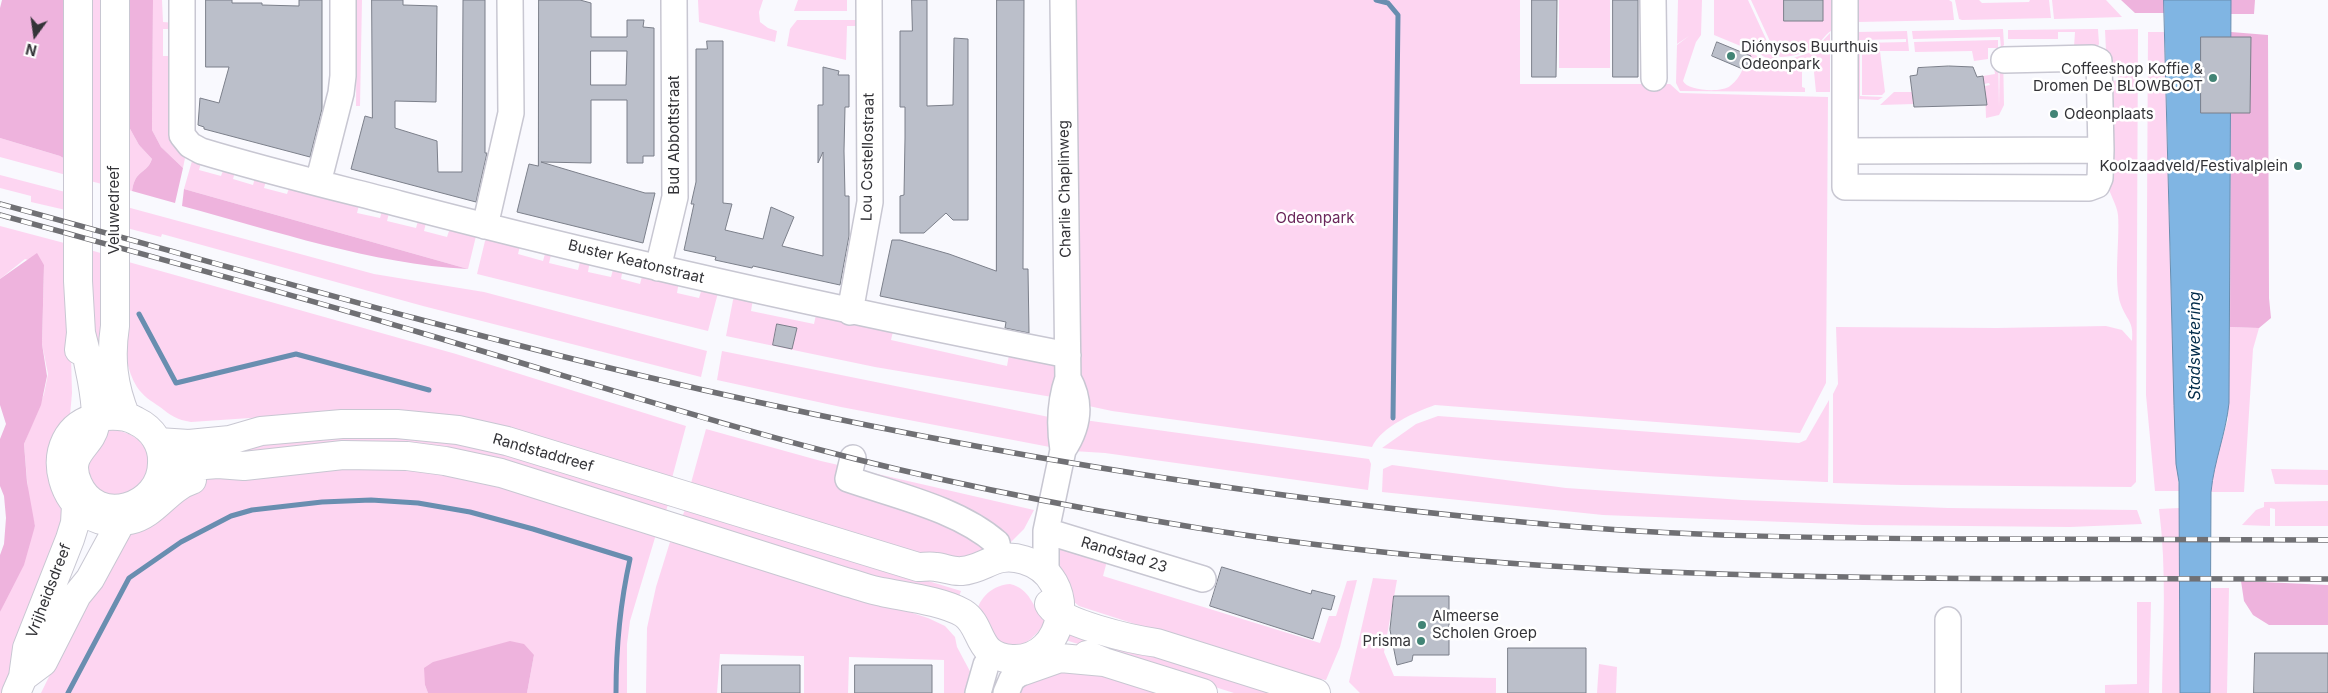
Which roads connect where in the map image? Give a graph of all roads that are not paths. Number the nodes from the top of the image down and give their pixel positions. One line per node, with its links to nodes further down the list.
1 (78, 0): 22 (main road)
2 (115, 0): 19 (main road, Veluwedreef)
3 (182, 0): 15 (street, Buster Keatonstraat)
4 (343, 0): 15 (street)
5 (510, 0): 16 (street)
6 (674, 0): 17 (street, Bud Abbottstraat)
7 (869, 0): 18 (street, Lou Costellostraat)
8 (1062, 0): 20 (street, Charlie Chaplinweg)
9 (1653, 0): 12 (street)
10 (1845, 0): 14 (street)
11 (2004, 60): 13 (street)
12 (1654, 78)
13 (2100, 150): 14 (street); 14 (street)
14 (1845, 151)
15 (318, 183): 16 (street, Buster Keatonstraat)
16 (485, 226): 17 (street, Buster Keatonstraat)
17 (658, 268): 18 (street, Buster Keatonstraat)
18 (850, 312): 20 (street, Buster Keatonstraat)
19 (115, 326): 21 (main road, Veluwedreef); 23 (main road)
20 (1068, 371): 29 (street, Charlie Chaplinweg)
21 (126, 417): 22 (main road); 24 (main road)
22 (88, 421): 27 (main road); 28 (main road)
23 (260, 431): 24 (main road, Randstaddreef); 30 (main road, Randstaddreef)
24 (158, 442): 26 (main road)
25 (853, 458): 30 (street)
26 (164, 487): 28 (main road); 34 (main road, Randstaddreef)
27 (76, 505): 28 (main road); 37 (main road, Vrijheidsdreef)
28 (115, 517): 37 (main road, Vrijheidsdreef)
29 (1046, 531): 30 (street); 31 (street, Charlie Chaplinweg); 32 (street, Randstad 23)
30 (996, 567): 31 (main road); 33 (main road); 34 (main road)
31 (1046, 573): 33 (main road)
32 (1203, 578)
33 (1061, 610): 36 (main road); 40 (main road)
34 (961, 620): 36 (main road)
35 (1948, 620): 41 (street)
36 (1014, 671): 38 (street); 39 (main road)
37 (19, 685)
38 (978, 693)
39 (1203, 693)
40 (1316, 693)
41 (1948, 693)

